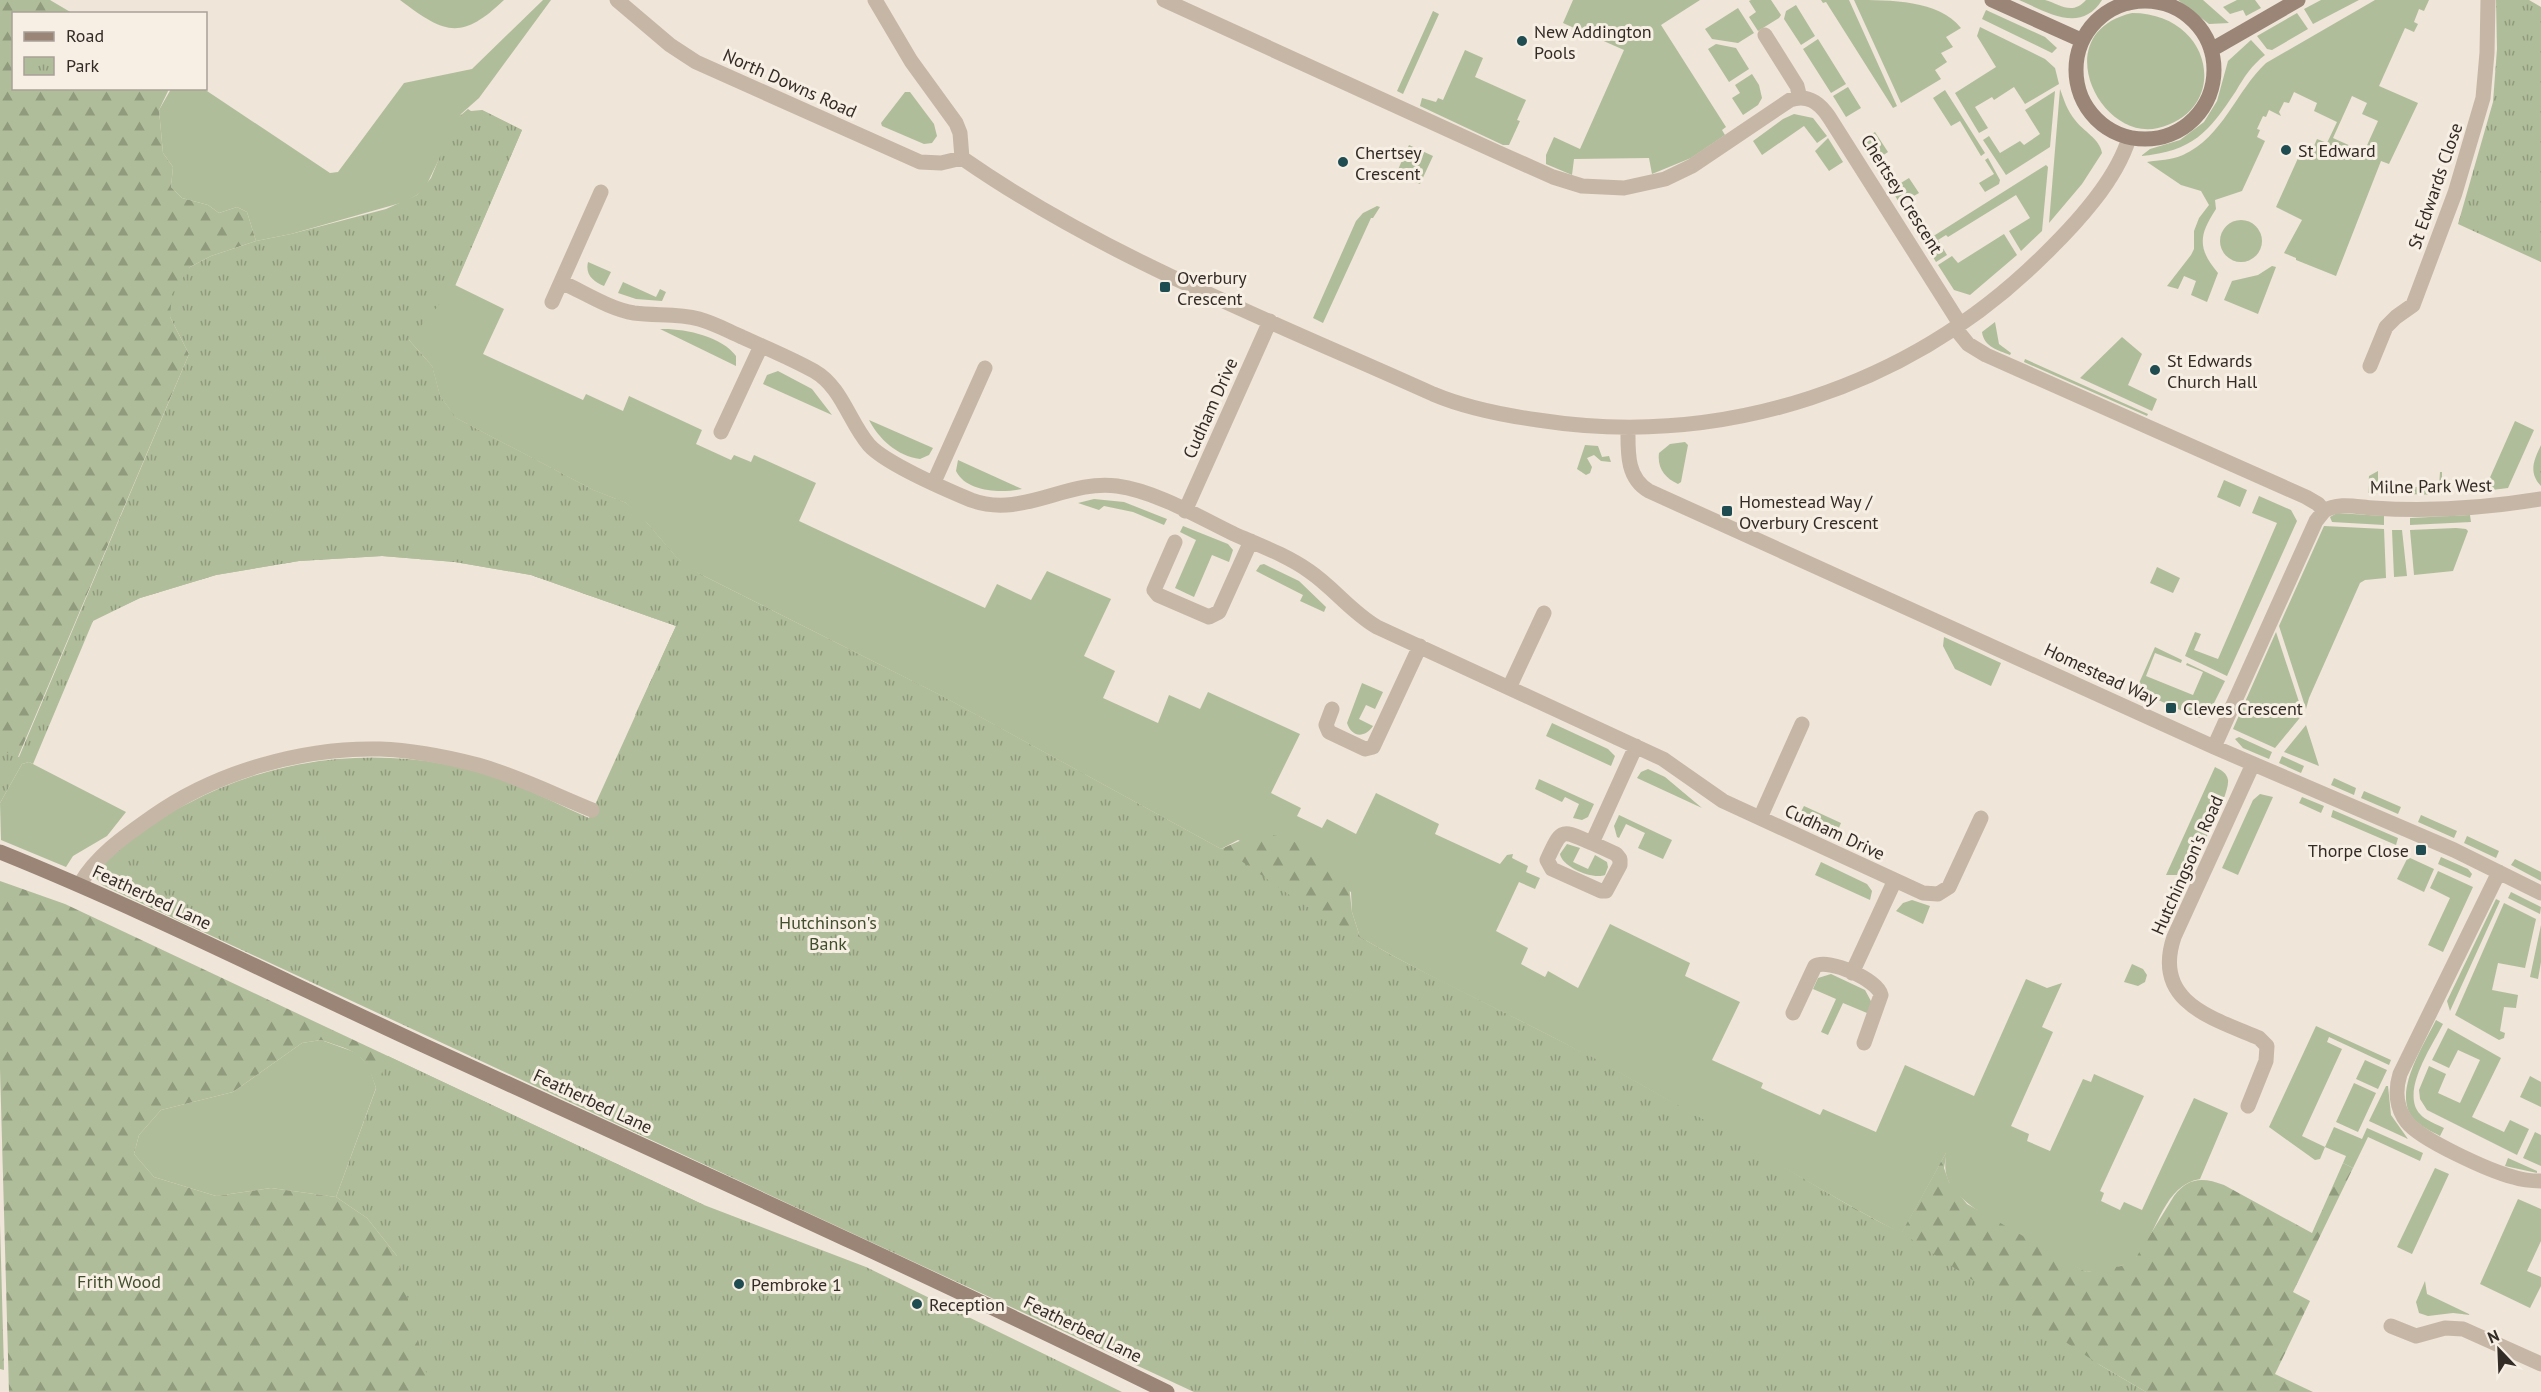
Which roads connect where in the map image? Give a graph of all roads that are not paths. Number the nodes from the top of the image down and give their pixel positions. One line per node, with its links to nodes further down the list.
1 (617, 0): 13 (street, North Downs Road)
2 (875, 0): 13 (street)
3 (1164, 0): 11 (street)
4 (1992, 0): 9 (street)
5 (2298, 0): 10 (street)
6 (2488, 0): 20 (street, St Edwards Close)
7 (2128, 1): 9 (street); 10 (street)
8 (1765, 35): 11 (street)
9 (2081, 40): 12 (street)
10 (2211, 50): 12 (street)
11 (1800, 98): 18 (street, Chertsey Crescent)
12 (2129, 138): 18 (street)
13 (962, 158): 17 (street)
14 (601, 192): 15 (street)
15 (561, 282): 16 (street); 19 (street, Cudham Drive)
16 (552, 302)
17 (1270, 321): 22 (street); 26 (street, Cudham Drive)
18 (1957, 326): 22 (street); 27 (street)
19 (761, 346): 23 (street); 24 (street, Cudham Drive)
20 (2370, 366)
21 (985, 368): 24 (street)
22 (1628, 428): 36 (street, Homestead Way)
23 (722, 432)
24 (934, 482): 26 (street, Cudham Drive)
25 (2541, 500): 27 (street, Milne Park West)
26 (1185, 511): 28 (street, Cudham Drive)
27 (2324, 511): 36 (street)
28 (1251, 541): 29 (street); 31 (street, Cudham Drive)
29 (1175, 542)
30 (1544, 613): 32 (street)
31 (1420, 646): 32 (street, Cudham Drive); 33 (street)
32 (1509, 688): 35 (street, Cudham Drive)
33 (1332, 709)
34 (1802, 724): 39 (street, Cudham Drive)
35 (1636, 746): 39 (street, Cudham Drive); 41 (street)
36 (2214, 747): 37 (street, Homestead Way)
37 (2253, 764): 43 (street, Homestead Way); 50 (street, Hutchingson's Road)
38 (592, 810): 45 (street)
39 (1760, 818): 44 (street, Cudham Drive)
40 (1981, 818): 44 (street, Cudham Drive)
41 (1592, 843): 41 (street)
42 (0, 852): 45 (street, Featherbed Lane)
43 (2499, 872): 46 (street, Homestead Way); 51 (street)
44 (1895, 880): 47 (street, Cudham Drive)
45 (80, 885): 54 (street, Featherbed Lane)
46 (2541, 893)
47 (1852, 973): 48 (street); 49 (street)
48 (1793, 1013)
49 (1864, 1043)
50 (2248, 1106)
51 (2541, 1181)
52 (2391, 1326): 53 (street)
53 (2541, 1364)
54 (1167, 1392)

